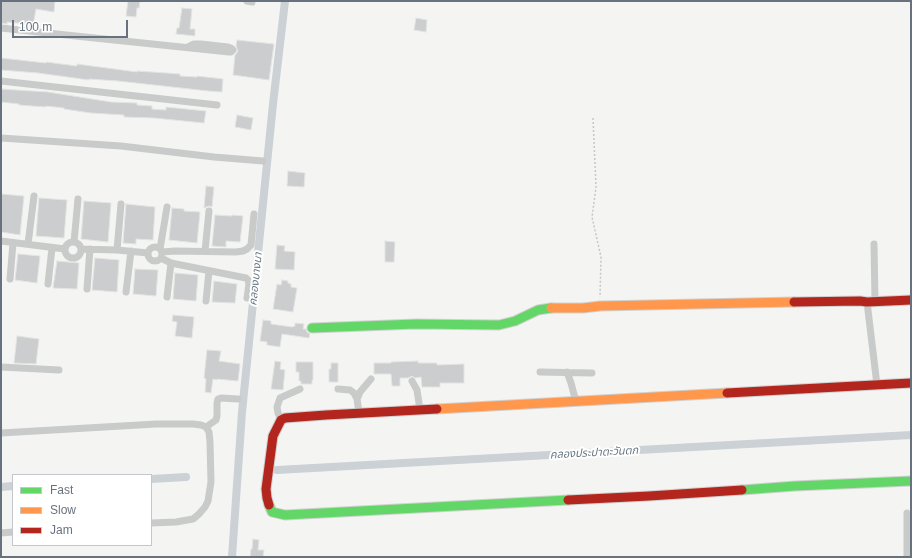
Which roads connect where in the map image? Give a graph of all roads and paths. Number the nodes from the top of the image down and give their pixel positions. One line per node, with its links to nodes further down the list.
1 (247, 1): 2 (street)
2 (252, 2)
3 (1, 28): 4 (street)
4 (188, 47): 4 (street)
5 (1, 81): 6 (street)
6 (217, 105)
7 (593, 118): 41 (path)
8 (1, 138): 9 (street)
9 (263, 161)
10 (34, 196): 19 (street)
11 (78, 199): 17 (street)
12 (121, 204): 25 (street)
13 (166, 207): 29 (street)
14 (209, 210): 27 (street)
15 (254, 214): 27 (street)
16 (1, 241): 18 (street)
17 (74, 242): 22 (street); 23 (street)
18 (13, 243): 19 (street); 32 (street)
19 (28, 244): 21 (street)
20 (874, 244): 40 (street)
21 (52, 248): 22 (street); 33 (street)
22 (65, 249): 23 (street)
23 (81, 249): 24 (street)
24 (90, 249): 25 (street); 34 (street)
25 (117, 250): 26 (street)
26 (131, 251): 28 (street); 35 (street)
27 (205, 252): 29 (street)
28 (148, 253): 29 (street); 29 (street)
29 (161, 253): 30 (street)
30 (171, 263): 31 (street); 36 (street)
31 (209, 271): 37 (street); 39 (street)
32 (10, 279)
33 (48, 284)
34 (87, 289)
35 (126, 292)
36 (167, 297)
37 (247, 298)
38 (911, 300): 40 (street)
39 (206, 301)
40 (871, 302): 41 (street); 51 (street)
41 (600, 306): 42 (street)
42 (312, 328)
43 (1, 367): 44 (street)
44 (59, 370)
45 (540, 372): 46 (street)
46 (567, 372): 47 (street); 56 (street)
47 (592, 373)
48 (371, 379): 55 (street)
49 (412, 381): 57 (street)
50 (911, 383): 51 (street)
51 (876, 385): 56 (street)
52 (338, 389): 55 (street)
53 (300, 390): 59 (street)
54 (238, 399): 60 (street)
55 (357, 399): 58 (street)
56 (576, 402): 57 (street)
57 (420, 410): 58 (street)
58 (359, 413): 59 (street)
59 (281, 420): 62 (street)
60 (206, 427): 61 (street); 64 (street)
61 (1, 433)
62 (911, 480)
63 (907, 513): 67 (street)
64 (152, 523)
65 (12, 532): 66 (street)
66 (1, 533)
67 (907, 557)

